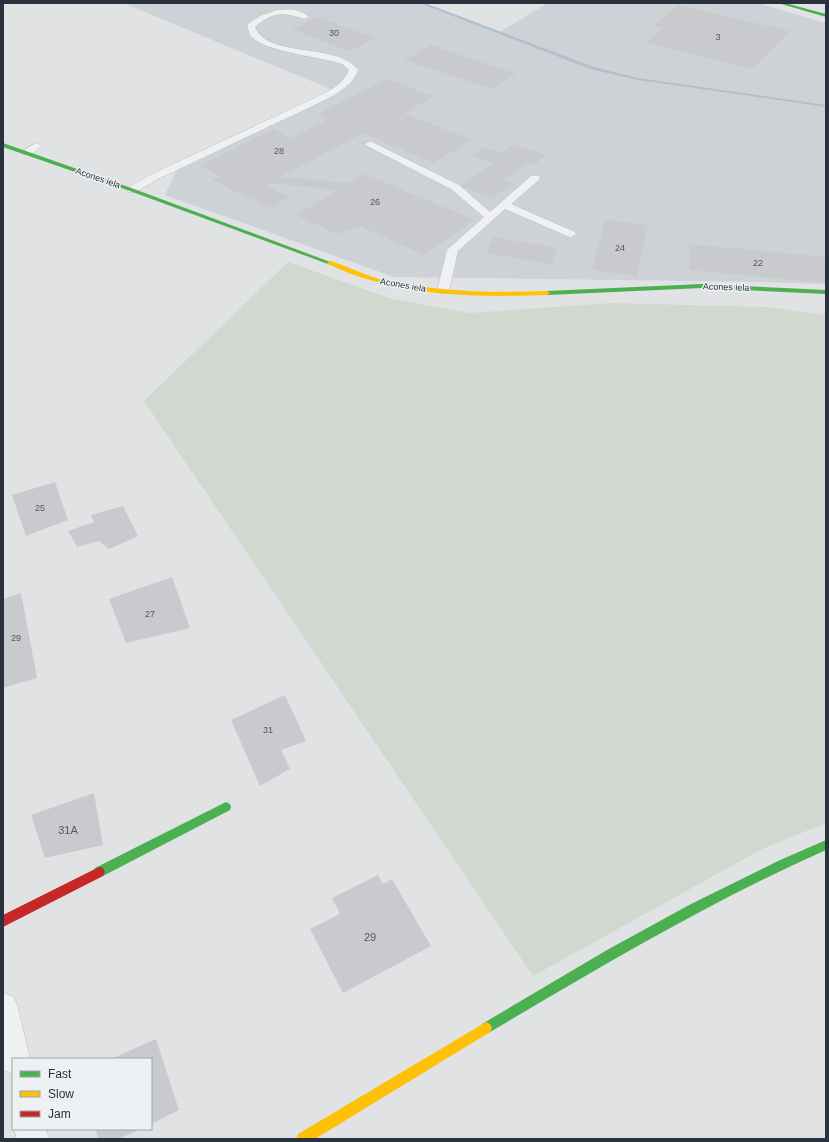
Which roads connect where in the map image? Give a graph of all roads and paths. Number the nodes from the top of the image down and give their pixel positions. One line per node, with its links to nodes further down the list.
1 (780, 3): 2 (street)
2 (826, 16)
3 (305, 17): 9 (lane)
4 (370, 144): 11 (lane)
5 (3, 145): 7 (street, Acones iela)
6 (36, 146): 7 (lane)
7 (26, 152): 9 (street, Acones iela)
8 (534, 178): 10 (lane)
9 (132, 190): 13 (street, Acones iela)
10 (504, 205): 11 (lane); 12 (lane)
11 (490, 217): 13 (lane)
12 (571, 234)
13 (443, 291): 14 (street, Acones iela)
14 (826, 292)
15 (226, 808): 17 (street)
16 (826, 845): 20 (street)
17 (3, 921)
18 (3, 1008): 19 (street)
19 (14, 1058)
20 (303, 1139)

